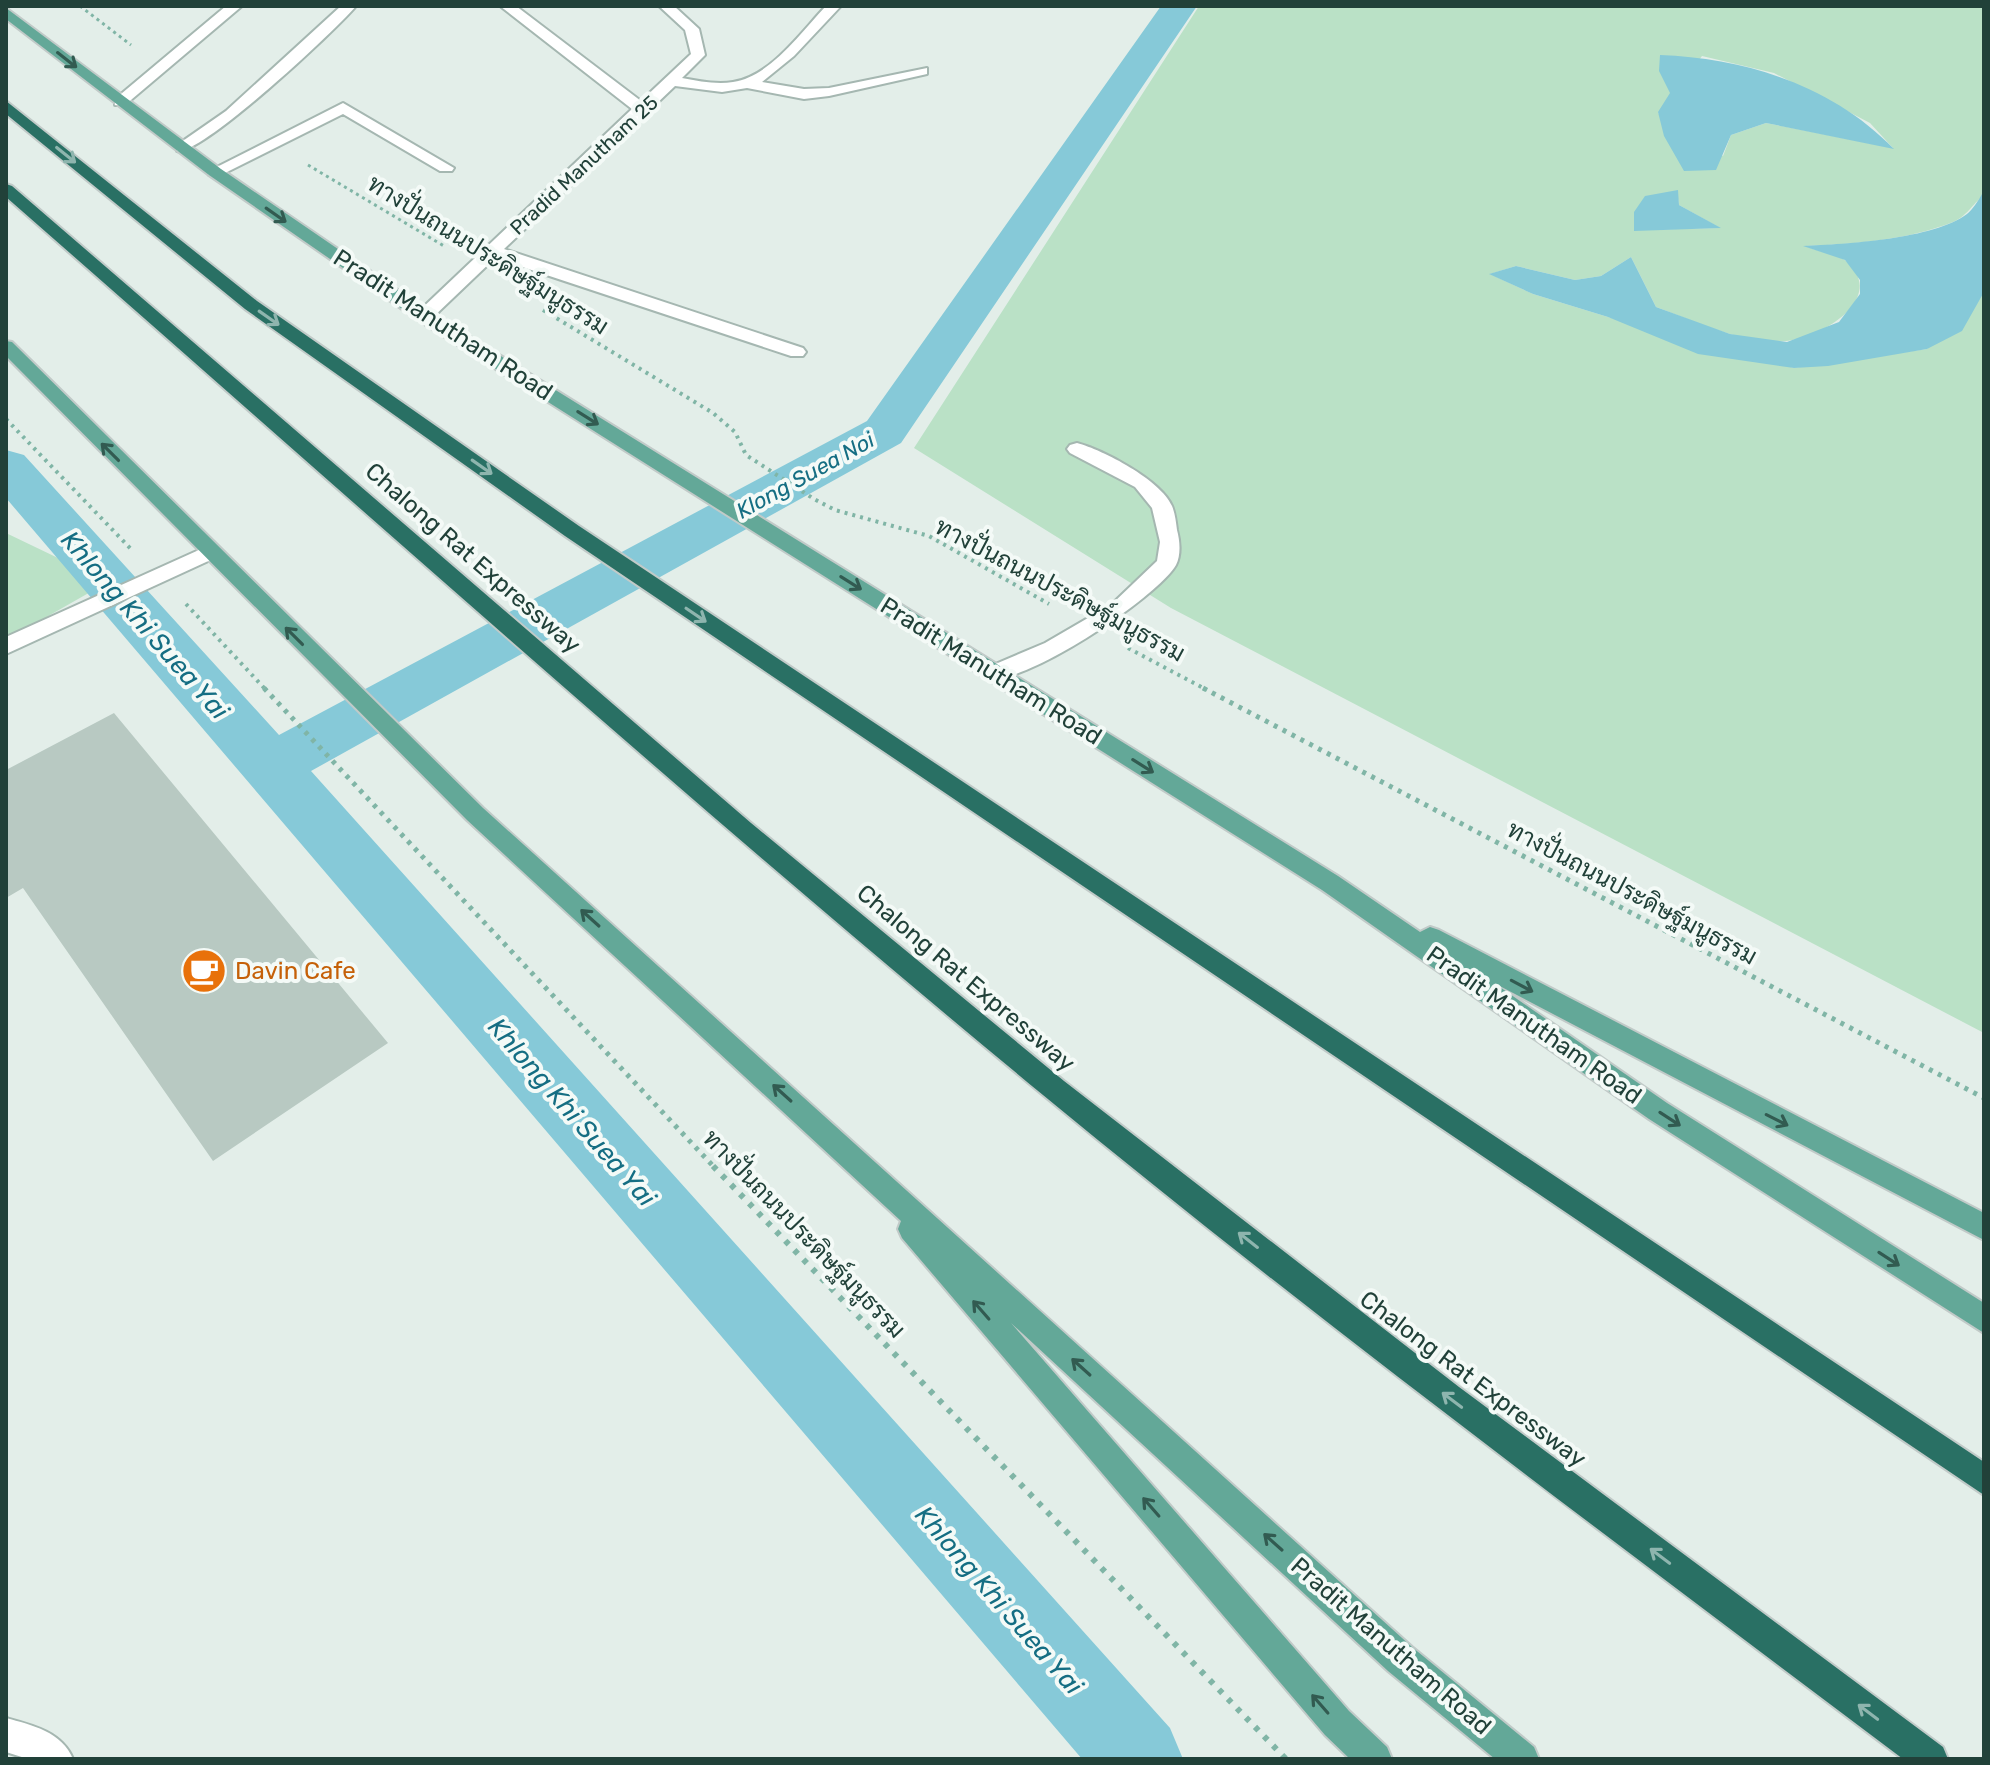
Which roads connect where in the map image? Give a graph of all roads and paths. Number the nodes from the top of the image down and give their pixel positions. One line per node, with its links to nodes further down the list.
1 (80, 6): 8 (path)
2 (235, 6): 8 (street)
3 (349, 6): 16 (street)
4 (507, 6): 14 (street)
5 (666, 6): 10 (street, Pradid Manutham 25)
6 (834, 6): 11 (street)
7 (6, 12): 12 (main road, Pradit Manutham Road, one-way to 12)
8 (163, 69): 12 (street)
9 (922, 71): 11 (street)
10 (674, 81): 11 (street); 14 (street, Pradid Manutham 25)
11 (749, 84)
12 (120, 102): 16 (main road, Pradit Manutham Road)
13 (6, 106): 37 (highway, one-way to 37)
14 (642, 109): 20 (street, Pradid Manutham 25)
15 (272, 143): 17 (street); 18 (street); 21 (path, ทางปั่นถนนประดิษฐ์มนูธรรม)
16 (183, 148): 18 (main road, Pradit Manutham Road)
17 (446, 168)
18 (215, 172): 23 (main road, Pradit Manutham Road, one-way to 23)
19 (6, 189): 43 (highway, Chalong Rat Expressway, one-way to 19)
20 (492, 251): 21 (street, Pradid Manutham 25); 25 (street)
21 (476, 266): 23 (street, Pradid Manutham 25)
22 (542, 310): 28 (path, ทางปั่นถนนประดิษฐ์มนูธรรม)
23 (424, 316): 30 (main road, Pradit Manutham Road, one-way to 30)
24 (6, 346): 27 (main road, Pradit Manutham Road, one-way to 24)
25 (797, 352)
26 (1077, 449): 28 (street)
27 (210, 552): 29 (street); 34 (main road, Pradit Manutham Road, one-way to 27)
28 (1089, 627): 30 (street); 33 (path, ทางปั่นถนนประดิษฐ์มนูธรรม)
29 (6, 646)
30 (994, 673): 32 (main road, Pradit Manutham Road, one-way to 32)
31 (303, 728): 40 (path, ทางปั่นถนนประดิษฐ์มนูธรรม)
32 (1330, 883): 35 (main road, one-way to 35); 36 (main road, Pradit Manutham Road, one-way to 36)
33 (1984, 1098)
34 (840, 1145): 41 (main road, one-way to 34); 42 (main road, Pradit Manutham Road, one-way to 34)
35 (1984, 1227)
36 (1984, 1319)
37 (1984, 1480)
38 (6, 1735): 39 (street)
39 (56, 1759)
40 (1286, 1759)
41 (1375, 1759)
42 (1522, 1759)
43 (1931, 1759)

